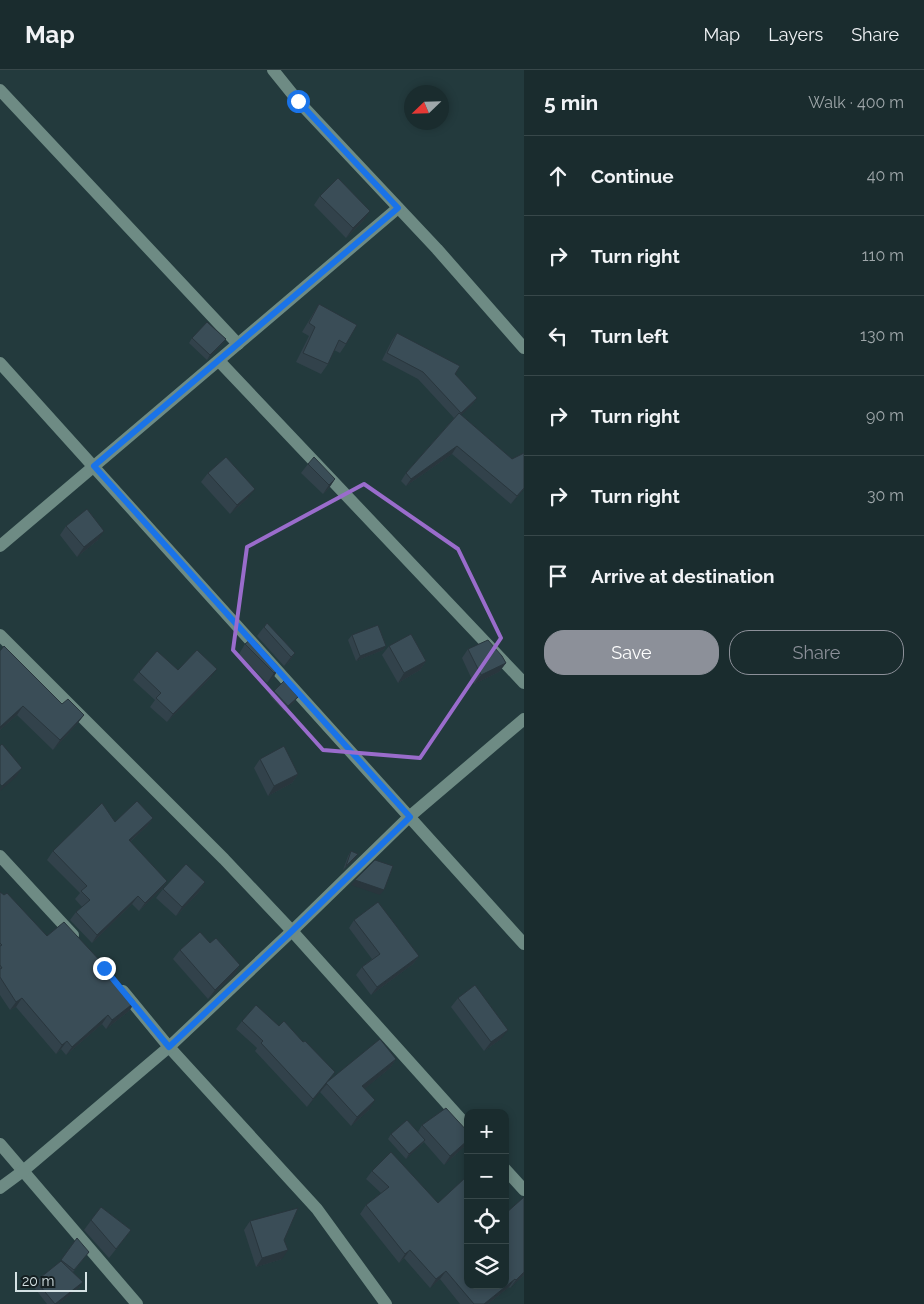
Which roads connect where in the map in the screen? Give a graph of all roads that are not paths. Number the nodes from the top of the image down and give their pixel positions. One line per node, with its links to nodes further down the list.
1 (273, 70): 3 (street)
2 (0, 90): 4 (street)
3 (398, 208): 4 (street); 5 (street)
4 (238, 344): 6 (street)
5 (524, 348)
6 (219, 361): 8 (street); 11 (street)
7 (0, 363): 8 (street)
8 (94, 466): 9 (street); 13 (street)
9 (0, 546)
10 (0, 635): 15 (street)
11 (524, 683)
12 (524, 719): 13 (street)
13 (410, 817): 15 (street); 16 (street)
14 (0, 856): 17 (street)
15 (292, 931): 19 (street); 20 (street)
16 (524, 944)
17 (84, 947)
18 (116, 982): 19 (street)
19 (169, 1047): 22 (street); 27 (street)
20 (464, 1123)
21 (0, 1144): 22 (street)
22 (22, 1171): 24 (street); 26 (street)
23 (509, 1173): 25 (street)
24 (0, 1188)
25 (524, 1190)
26 (137, 1304)
27 (386, 1304)

